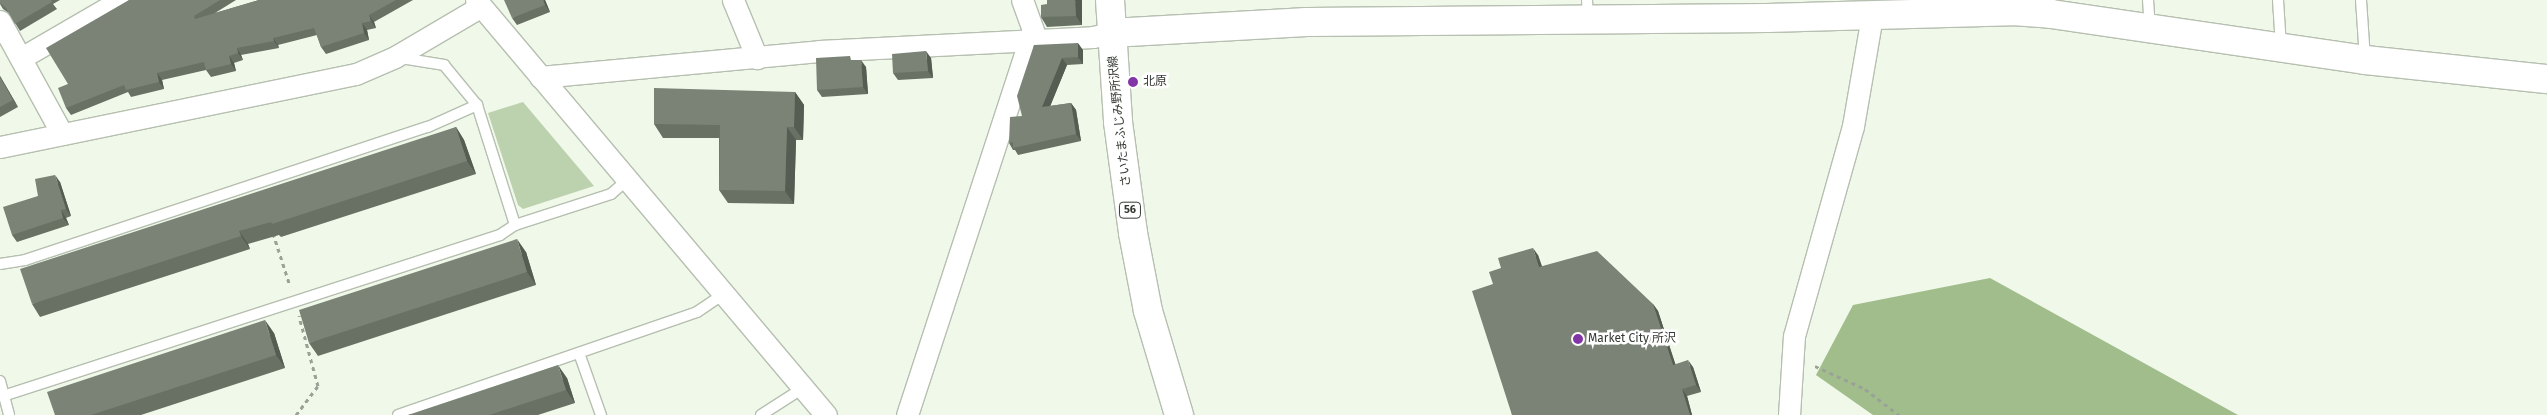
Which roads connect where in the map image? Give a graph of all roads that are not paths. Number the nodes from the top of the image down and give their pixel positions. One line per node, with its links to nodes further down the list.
1 (121, 0): 18 (street)
2 (733, 0): 19 (street)
3 (1110, 0): 14 (street, さいたまふじみ野所沢線 / 56)
4 (2148, 0): 13 (lane)
5 (2278, 0): 16 (lane)
6 (2361, 0): 20 (lane)
7 (478, 3): 17 (street); 21 (street)
8 (1030, 5): 15 (street)
9 (2051, 7): 11 (street); 13 (street)
10 (1588, 11): 11 (street); 14 (street)
11 (1872, 16): 41 (street)
12 (0, 21): 18 (street)
13 (2150, 29): 16 (street)
14 (1111, 33): 15 (street); 40 (street, さいたまふじみ野所沢線 / 56)
15 (1028, 40): 19 (street); 39 (street)
16 (2281, 48): 20 (street)
17 (395, 57): 23 (lane); 24 (street)
18 (22, 58): 24 (street)
19 (757, 58): 21 (street)
20 (2365, 60): 22 (street)
21 (540, 77): 26 (street)
22 (2547, 79)
23 (477, 105): 27 (lane); 28 (lane)
24 (62, 134): 25 (street)
25 (0, 147)
26 (628, 179): 27 (lane); 29 (street)
27 (515, 225): 33 (lane)
28 (0, 264)
29 (724, 294): 30 (lane); 32 (street)
30 (579, 353): 35 (lane); 36 (lane)
31 (0, 381): 33 (lane)
32 (803, 388): 37 (lane); 38 (street)
33 (3, 396): 34 (lane)
34 (9, 415)
35 (398, 415)
36 (601, 415)
37 (761, 415)
38 (826, 415)
39 (907, 415)
40 (1179, 415)
41 (1789, 415)

